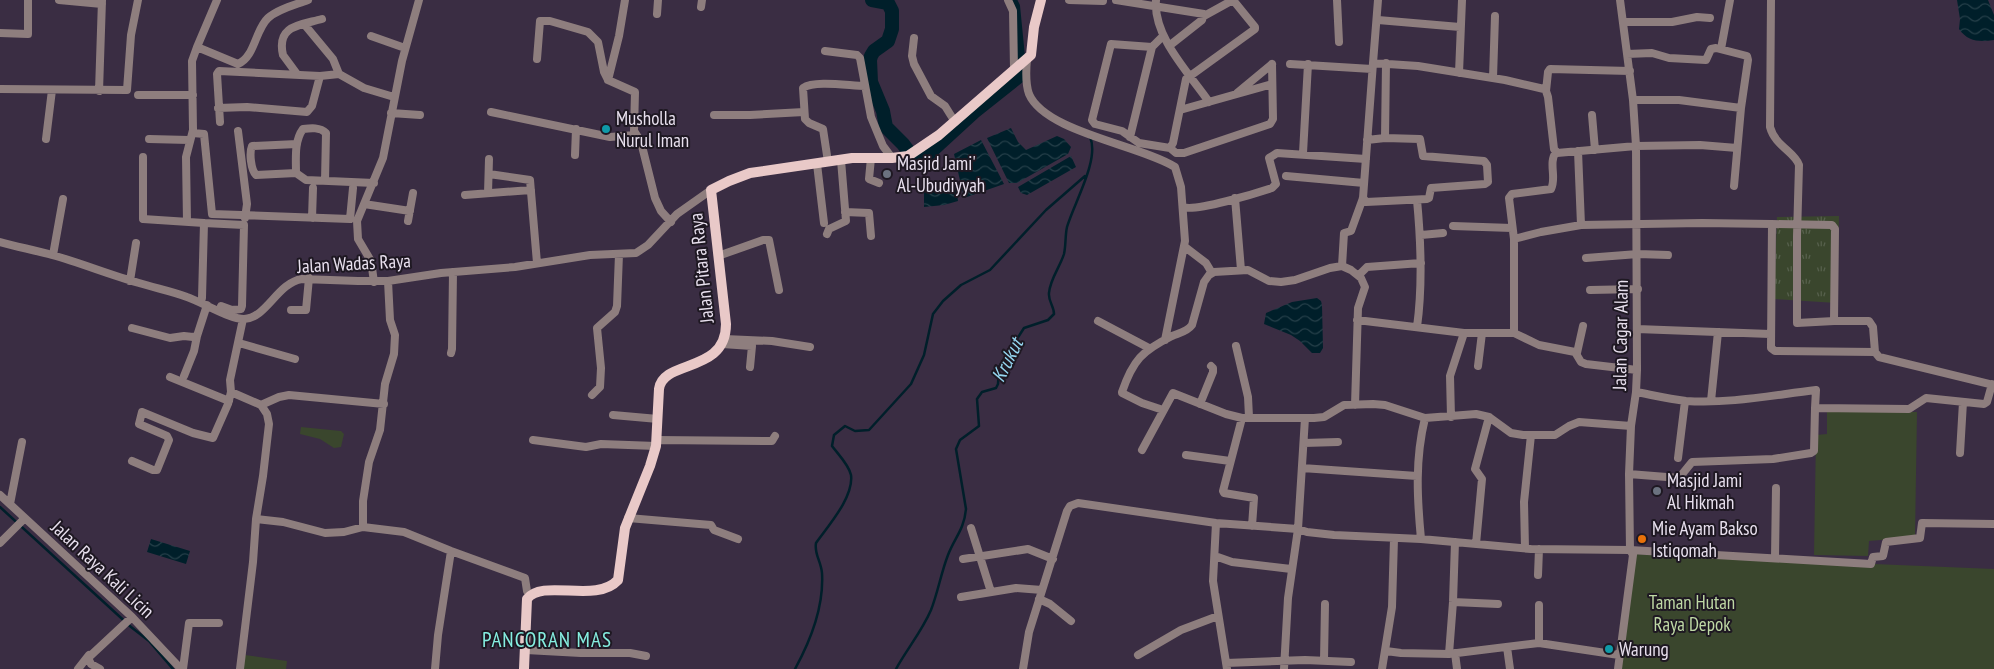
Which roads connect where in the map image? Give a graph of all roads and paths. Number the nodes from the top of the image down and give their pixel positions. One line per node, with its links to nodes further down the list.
1 (28, 0): 31 (street)
2 (59, 0): 20 (street)
3 (138, 0): 61 (street)
4 (217, 0): 36 (street)
5 (308, 0): 36 (street)
6 (419, 0): 39 (street)
7 (625, 0): 56 (street)
8 (658, 0): 22 (street)
9 (1008, 0): 45 (street)
10 (1041, 0): 45 (main road)
11 (1069, 0): 19 (street)
12 (1116, 0): 21 (street)
13 (1337, 0): 35 (street)
14 (1378, 0): 27 (street)
15 (1462, 0): 30 (street)
16 (1620, 0): 28 (street, Jalan Cagar Alam)
17 (1730, 0): 40 (street)
18 (1771, 0): 137 (street)
19 (1102, 1)
20 (102, 2): 61 (street)
21 (1155, 3): 23 (street); 33 (street)
22 (657, 14)
23 (1204, 16): 37 (street); 54 (street)
24 (1495, 16): 55 (street)
25 (1710, 18): 28 (street)
26 (322, 19): 29 (street)
27 (1378, 20): 30 (street); 48 (street)
28 (1623, 22): 42 (street, Jalan Cagar Alam)
29 (304, 24): 51 (street); 52 (street)
30 (1460, 27): 50 (street)
31 (0, 33)
32 (371, 36): 39 (street)
33 (1162, 36): 37 (street); 38 (street)
34 (914, 38): 79 (street)
35 (1339, 42)
36 (197, 46): 64 (street)
37 (1169, 46): 54 (street)
38 (1152, 47): 84 (street); 84 (street)
39 (405, 48): 66 (street)
40 (1721, 49): 42 (street); 70 (street)
41 (825, 51): 58 (street)
42 (1627, 54): 49 (street, Jalan Cagar Alam)
43 (537, 60): 56 (street)
44 (1386, 63): 48 (street); 50 (street); 85 (street)
45 (1021, 64): 79 (main road, Jalan Pitara Raya); 126 (street)
46 (1290, 64): 47 (street)
47 (1308, 64): 48 (street); 96 (street)
48 (1373, 66): 88 (street)
49 (1630, 71): 62 (street); 67 (street, Jalan Cagar Alam)
50 (1459, 73): 55 (street)
51 (297, 74): 53 (street); 69 (street)
52 (339, 74): 53 (street); 66 (street)
53 (320, 76): 69 (street)
54 (1191, 76): 68 (street); 71 (street)
55 (1493, 78): 62 (street)
56 (608, 80): 82 (street)
57 (1272, 84): 65 (street); 65 (street); 91 (street)
58 (865, 86): 73 (street); 100 (street)
59 (0, 89): 60 (street)
60 (52, 90): 61 (street); 86 (street)
61 (99, 91)
62 (1546, 91): 95 (street)
63 (138, 95): 64 (street)
64 (194, 95): 83 (street)
65 (1235, 95): 68 (street)
66 (394, 97): 74 (street)
67 (1633, 100): 70 (street); 90 (street, Jalan Cagar Alam)
68 (1209, 102): 71 (street)
69 (218, 108): 78 (street)
70 (1741, 108): 92 (street)
71 (1180, 110): 91 (street)
72 (491, 112): 80 (street)
73 (804, 112): 77 (street); 104 (street)
74 (391, 113): 76 (street); 110 (street)
75 (1592, 114): 93 (street)
76 (420, 115)
77 (714, 115)
78 (220, 122)
79 (955, 122): 100 (main road, Jalan Pitara Raya)
80 (576, 129): 82 (street); 97 (street)
81 (238, 131): 129 (street)
82 (635, 135): 133 (street)
83 (191, 136): 87 (street); 129 (street); 132 (street)
84 (1130, 137): 91 (street)
85 (1385, 138): 88 (street); 124 (street)
86 (46, 139)
87 (149, 139)
88 (1366, 140): 102 (street)
89 (297, 144): 106 (street); 106 (street); 109 (street)
90 (1636, 146): 92 (street); 93 (street); 140 (street, Jalan Cagar Alam)
91 (1170, 148)
92 (1737, 148): 113 (street)
93 (1595, 150): 94 (street)
94 (1578, 151): 95 (street); 139 (street)
95 (1556, 152): 142 (street)
96 (1303, 153): 102 (street); 121 (street)
97 (575, 155)
98 (143, 157): 132 (street)
99 (870, 158): 100 (main road, Jalan Pitara Raya); 103 (main road, Jalan Pitara Raya); 111 (street)
100 (892, 158)
101 (489, 159): 107 (street)
102 (1366, 159): 112 (street)
103 (841, 160): 104 (main road, Jalan Pitara Raya); 128 (street)
104 (828, 162): 105 (main road, Jalan Pitara Raya)
105 (816, 164): 117 (main road, Jalan Pitara Raya); 134 (street)
106 (296, 173): 109 (street)
107 (489, 174): 116 (street); 119 (street)
108 (1286, 176): 112 (street)
109 (325, 181): 110 (street)
110 (374, 183): 125 (street)
111 (879, 183)
112 (1364, 183): 122 (street)
113 (1734, 186)
114 (313, 188): 130 (street)
115 (353, 188): 130 (street)
116 (531, 190): 119 (street); 157 (street)
117 (711, 190): 133 (street, Jalan Wadas Raya); 155 (main road, Jalan Pitara Raya)
118 (413, 193): 127 (street)
119 (488, 193): 120 (street)
120 (465, 195)
121 (1235, 198): 126 (street); 160 (street)
122 (1363, 198): 124 (street); 159 (street)
123 (63, 199): 154 (street)
124 (1417, 200): 145 (street)
125 (364, 204): 127 (street); 167 (street)
126 (1183, 207): 150 (street)
127 (410, 211): 131 (street)
128 (845, 212): 144 (street); 146 (street)
129 (246, 215): 130 (street); 138 (street)
130 (312, 218)
131 (408, 221)
132 (187, 222): 135 (street)
133 (671, 222): 151 (street, Jalan Wadas Raya)
134 (824, 222)
135 (204, 223): 138 (street); 172 (street)
136 (1772, 224): 137 (street); 140 (street); 187 (street)
137 (1798, 224): 178 (street); 178 (street)
138 (244, 225): 172 (street)
139 (1581, 225): 140 (street); 147 (street)
140 (1637, 225): 152 (street, Jalan Cagar Alam)
141 (1453, 226): 142 (street)
142 (1512, 228): 147 (street)
143 (1443, 233): 145 (street)
144 (827, 234)
145 (1421, 235): 158 (street)
146 (871, 236)
147 (1514, 239): 186 (street)
148 (0, 242): 154 (street)
149 (136, 243): 165 (street)
150 (1185, 248): 162 (street); 189 (street)
151 (619, 254): 157 (street, Jalan Wadas Raya); 208 (street)
152 (1638, 254): 153 (street); 156 (street); 169 (street, Jalan Cagar Alam)
153 (1668, 254)
154 (53, 255): 165 (street)
155 (718, 256): 170 (street); 190 (main road, Jalan Pitara Raya)
156 (1586, 258)
157 (537, 263): 161 (street, Jalan Wadas Raya)
158 (1421, 263): 163 (street); 180 (street)
159 (1342, 266): 160 (street); 163 (street)
160 (1241, 270): 162 (street)
161 (453, 272): 166 (street, Jalan Wadas Raya); 196 (street)
162 (1212, 273): 189 (street)
163 (1359, 275): 176 (street)
164 (309, 278): 167 (street, Jalan Wadas Raya); 174 (street); 175 (street, Jalan Wadas Raya)
165 (130, 280): 173 (street)
166 (388, 281): 167 (street, Jalan Wadas Raya); 213 (street)
167 (374, 282)
168 (180, 289): 172 (street)
169 (1638, 289): 171 (street); 182 (street, Jalan Cagar Alam)
170 (779, 290)
171 (1590, 290)
172 (202, 298)
173 (207, 305): 175 (street); 188 (street)
174 (291, 310)
175 (243, 319): 191 (street)
176 (1357, 320): 180 (street); 216 (street)
177 (1098, 321): 194 (street)
178 (1834, 322): 195 (street)
179 (1583, 326): 197 (street)
180 (1418, 327): 184 (street)
181 (132, 328): 188 (street)
182 (1637, 329): 183 (street); 202 (street, Jalan Cagar Alam)
183 (1718, 332): 187 (street); 211 (street)
184 (1464, 333): 185 (street); 220 (street)
185 (1482, 333): 186 (street); 200 (street)
186 (1514, 333): 197 (street)
187 (1770, 334): 195 (street)
188 (196, 336): 203 (street)
189 (1165, 340): 194 (street)
190 (723, 342): 193 (street); 201 (street); 225 (main road, Jalan Pitara Raya)
191 (239, 343): 198 (street); 206 (street)
192 (1236, 346): 222 (street)
193 (810, 347)
194 (1149, 348): 218 (street)
195 (1875, 352): 205 (street)
196 (451, 353)
197 (1577, 353): 202 (street)
198 (295, 359)
199 (1211, 366): 214 (street)
200 (1478, 366)
201 (750, 367)
202 (1637, 370): 207 (street, Jalan Cagar Alam)
203 (184, 376)
204 (170, 377): 209 (street)
205 (1993, 384): 212 (street)
206 (231, 392): 209 (street); 215 (street)
207 (1636, 392): 210 (street); 226 (street, Jalan Cagar Alam)
208 (592, 395)
209 (229, 401): 238 (street)
210 (1685, 401): 211 (street); 237 (street)
211 (1711, 401): 217 (street)
212 (1963, 402): 217 (street); 235 (street)
213 (384, 404): 215 (street); 252 (street)
214 (1200, 404): 218 (street); 222 (street)
215 (261, 405): 247 (street)
216 (1355, 405): 223 (street); 224 (street)
217 (1815, 408): 241 (street)
218 (1163, 410): 234 (street)
219 (613, 415): 225 (street)
220 (1451, 417): 221 (street); 224 (street)
221 (1489, 417): 227 (street); 260 (street)
222 (1246, 418): 223 (street); 239 (street)
223 (1305, 418): 233 (street)
224 (1425, 418): 242 (street)
225 (658, 419): 232 (main road, Jalan Pitara Raya)
226 (1631, 426): 227 (street); 241 (street, Jalan Cagar Alam)
227 (1531, 435): 261 (street)
228 (775, 436): 232 (street)
229 (533, 440): 232 (street)
230 (22, 442): 245 (street)
231 (1338, 442): 233 (street)
232 (656, 443): 246 (main road, Jalan Pitara Raya)
233 (1304, 443): 240 (street)
234 (1142, 450)
235 (1960, 453)
236 (1186, 455): 239 (street)
237 (1678, 458)
238 (132, 461)
239 (1230, 461): 251 (street)
240 (1302, 468): 242 (street); 254 (street)
241 (1629, 474): 263 (street, Jalan Cagar Alam)
242 (1417, 476): 257 (street)
243 (1776, 488): 267 (street)
244 (0, 495): 245 (street, Jalan Raya Kali Licin)
245 (10, 504): 248 (street, Jalan Raya Kali Licin)
246 (628, 518): 255 (street); 274 (main road, Jalan Pitara Raya)
247 (256, 519): 252 (street); 301 (street)
248 (20, 522): 259 (street); 282 (street, Jalan Raya Kali Licin)
249 (1216, 523): 251 (street); 265 (street); 269 (street)
250 (1994, 524): 267 (street)
251 (1252, 526): 254 (street)
252 (362, 527): 264 (street)
253 (971, 528): 266 (street)
254 (1298, 529): 256 (street); 270 (street)
255 (738, 539)
256 (1394, 539): 257 (street); 289 (street)
257 (1421, 539): 258 (street)
258 (1456, 542): 260 (street); 277 (street)
259 (0, 543)
260 (1476, 544): 261 (street)
261 (1525, 548): 262 (street)
262 (1539, 549): 263 (street); 271 (street)
263 (1630, 550): 267 (street); 292 (street, Jalan Cagar Alam)
264 (451, 551): 274 (street); 302 (street)
265 (1215, 556): 270 (street); 281 (street)
266 (980, 557): 268 (street); 269 (street); 273 (street)
267 (1775, 558)
268 (963, 559)
269 (1053, 559): 272 (street)
270 (1291, 569): 294 (street)
271 (1538, 574)
272 (1042, 590): 273 (street); 276 (street)
273 (991, 592): 275 (street)
274 (530, 595): 288 (main road)
275 (961, 597)
276 (1039, 599): 283 (street); 304 (street)
277 (1453, 602): 279 (street); 290 (street)
278 (1325, 604): 295 (street)
279 (1498, 604)
280 (1539, 605): 286 (street)
281 (1218, 616): 291 (street); 297 (street)
282 (132, 618): 285 (street); 300 (street, Jalan Raya Kali Licin)
283 (1071, 621)
284 (219, 623): 300 (street)
285 (122, 626): 298 (street); 299 (street)
286 (1539, 643): 287 (street); 292 (street)
287 (1507, 647): 290 (street); 308 (street)
288 (526, 650): 293 (street); 303 (main road)
289 (1386, 651): 290 (street); 306 (street)
290 (1452, 654): 307 (street)
291 (1138, 655)
292 (1619, 655): 309 (street, Jalan Cagar Alam)
293 (646, 656)
294 (1284, 660): 295 (street); 297 (street); 305 (street)
295 (1324, 660): 296 (street)
296 (1351, 662)
297 (1227, 666)
298 (78, 669)
299 (100, 669)
300 (182, 669)
301 (240, 669)
302 (435, 669)
303 (524, 669)
304 (1023, 669)
305 (1284, 669)
306 (1382, 669)
307 (1457, 669)
308 (1510, 669)
309 (1618, 669)

